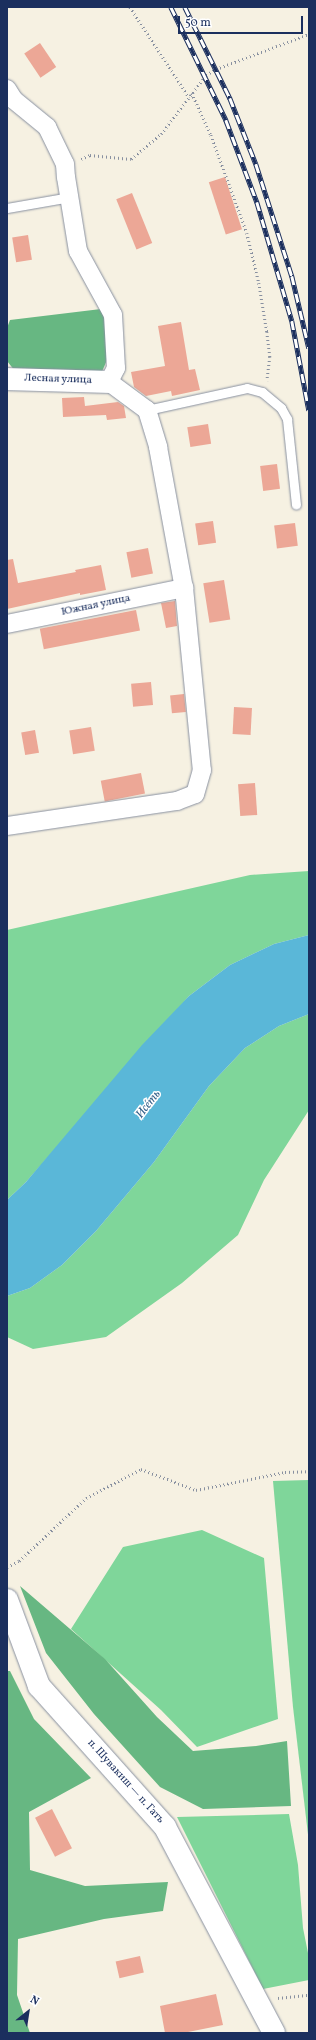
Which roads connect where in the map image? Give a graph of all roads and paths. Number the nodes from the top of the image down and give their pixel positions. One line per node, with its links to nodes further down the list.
1 (130, 7): 5 (path)
2 (309, 34): 4 (path)
3 (7, 90): 6 (street)
4 (192, 93): 5 (path); 11 (path)
5 (189, 97): 6 (path)
6 (65, 164): 7 (street)
7 (70, 197): 8 (lane); 10 (street)
8 (7, 208)
9 (7, 379): 10 (street, Лесная улица)
10 (109, 382): 12 (street)
11 (262, 392): 12 (lane); 13 (lane)
12 (147, 410): 14 (street)
13 (296, 505)
14 (184, 588): 15 (street, Южная улица); 16 (street)
15 (7, 624)
16 (7, 826)
17 (309, 1471): 18 (path)
18 (7, 1567)
19 (7, 1600): 21 (street, п. Шувакиш — п. Гать)
20 (309, 1995): 21 (path)
21 (257, 2000): 22 (street, п. Шувакиш — п. Гать)
22 (274, 2033)

